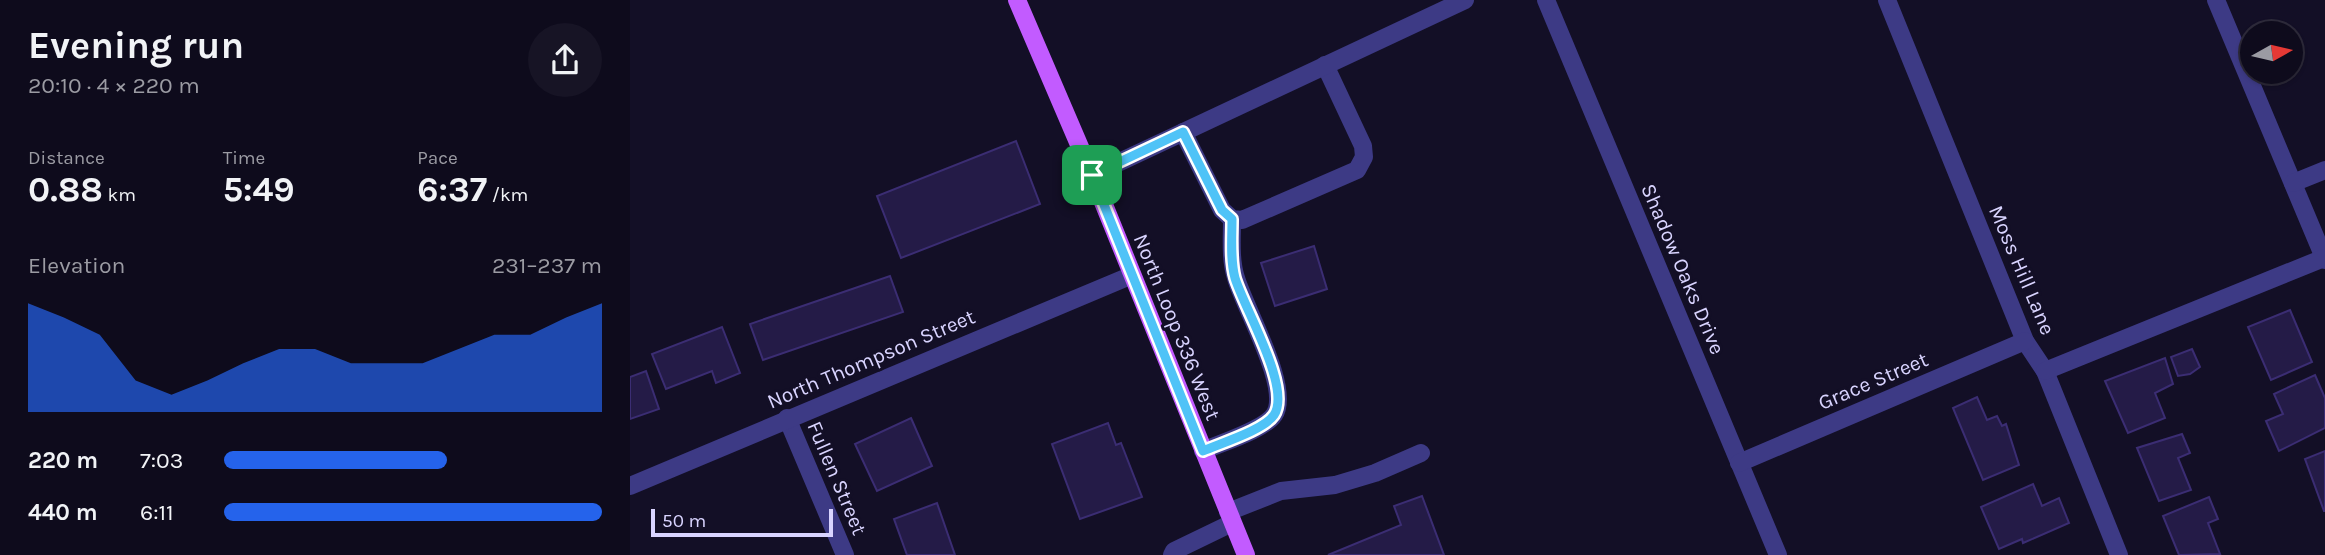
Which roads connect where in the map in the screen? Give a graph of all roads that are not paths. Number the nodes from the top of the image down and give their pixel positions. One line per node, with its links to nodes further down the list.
1 (1017, 0): 9 (main road, North Loop 336 West)
2 (1465, 0): 6 (street)
3 (1546, 0): 19 (street, Shadow Oaks Drive)
4 (1887, 0): 14 (street, Moss Hill Lane)
5 (2216, 0): 10 (street)
6 (1325, 65): 7 (street); 11 (street)
7 (1183, 132): 9 (street); 11 (street)
8 (2325, 170): 10 (street)
9 (1092, 175): 13 (main road, North Loop 336 West)
10 (2293, 183): 12 (street)
11 (1232, 219): 17 (street)
12 (2324, 259): 15 (street)
13 (1130, 276): 16 (street, North Thompson Street); 17 (main road, North Loop 336 West)
14 (2025, 341): 15 (street, Moss Hill Lane); 19 (street, Grace Street)
15 (2045, 371): 26 (street, Moss Hill Lane)
16 (787, 418): 20 (street, North Thompson Street); 22 (street, Fullen Street)
17 (1203, 451): 21 (main road, North Loop 336 West)
18 (1421, 453): 21 (street)
19 (1739, 463): 25 (street, Shadow Oaks Drive)
20 (630, 486)
21 (1230, 517): 23 (street); 24 (main road, North Loop 336 West)
22 (845, 555)
23 (1172, 555)
24 (1246, 555)
25 (1778, 555)
26 (2119, 555)

